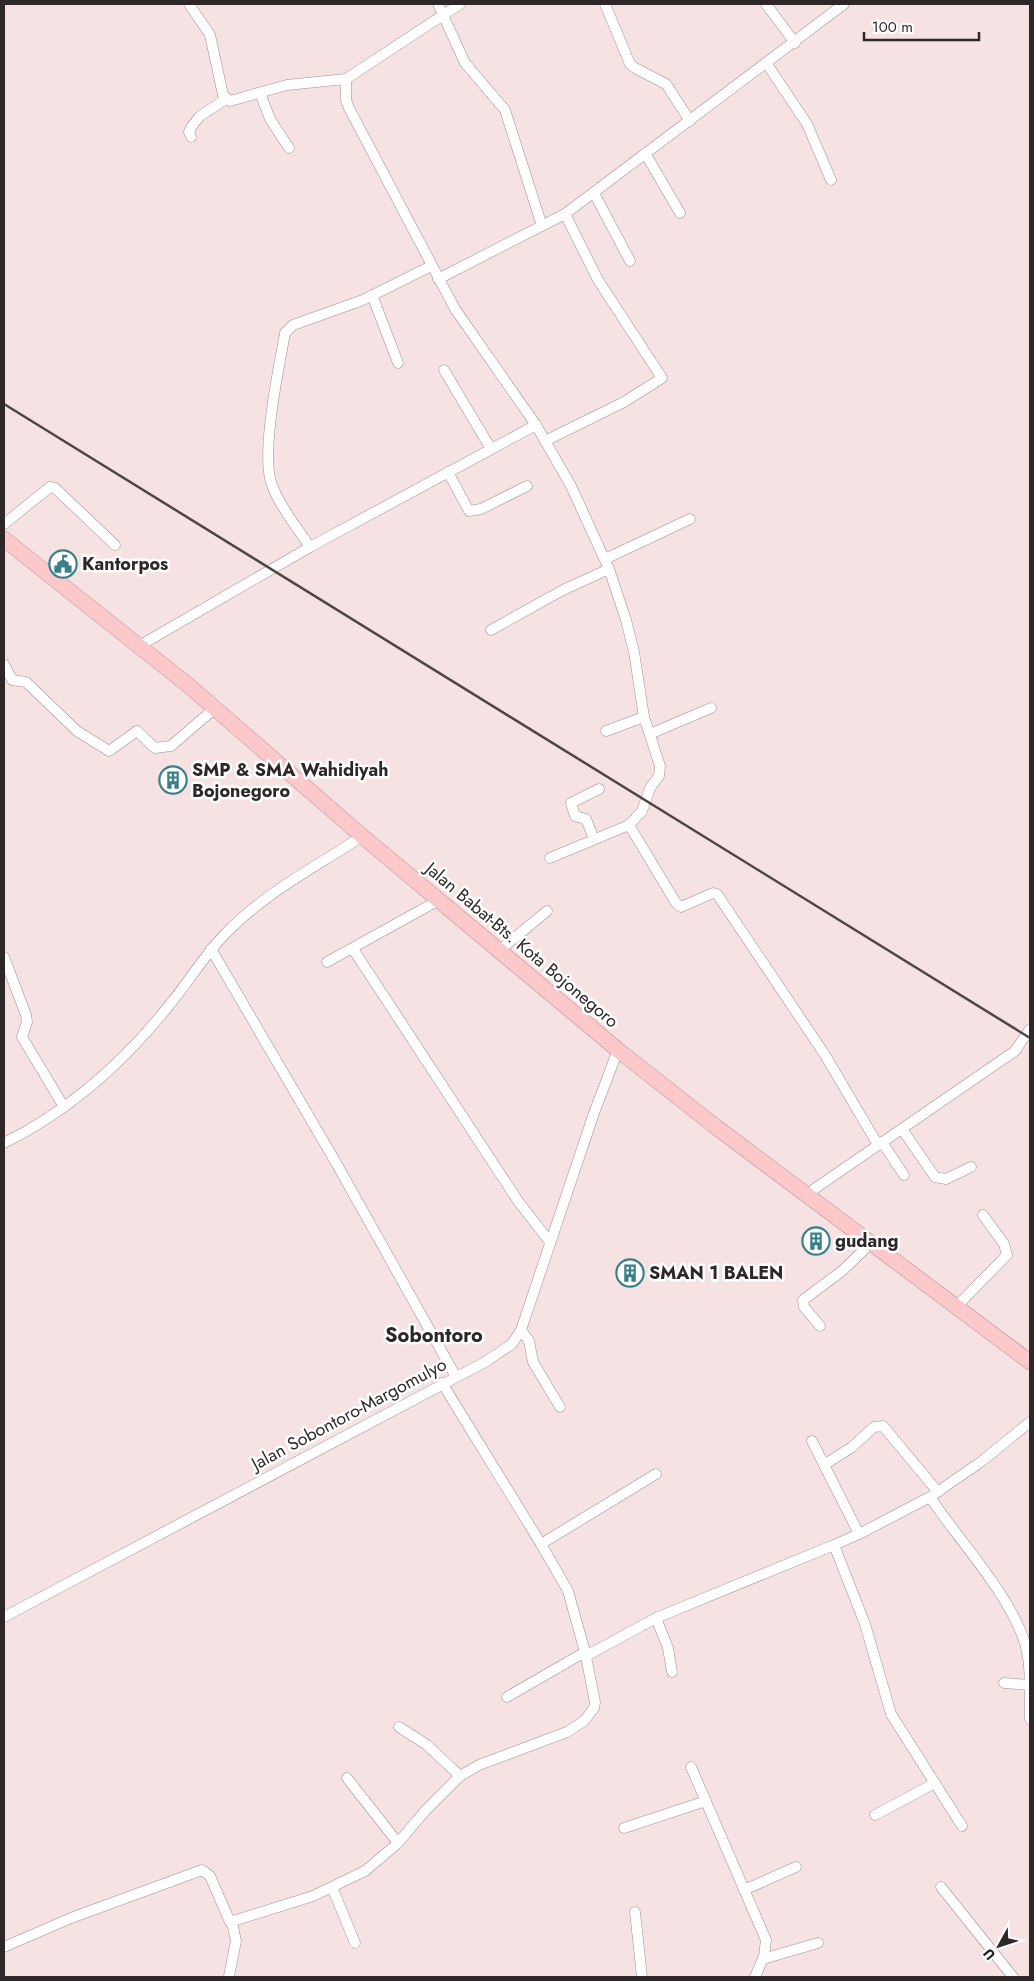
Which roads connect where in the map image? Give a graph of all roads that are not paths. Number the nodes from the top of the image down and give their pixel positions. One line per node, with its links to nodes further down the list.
1 (189, 4): 12 (street)
2 (438, 4): 7 (street)
3 (460, 4): 7 (street)
4 (605, 4): 13 (street)
5 (766, 4): 8 (street)
6 (844, 4): 8 (street)
7 (442, 16): 10 (street); 21 (street)
8 (795, 43): 9 (street)
9 (767, 64): 13 (street); 17 (street)
10 (346, 79): 11 (street); 23 (street)
11 (260, 93): 12 (street); 15 (street)
12 (226, 99): 14 (street)
13 (690, 121): 16 (street)
14 (191, 137)
15 (289, 148)
16 (645, 153): 18 (street); 19 (street)
17 (831, 180)
18 (594, 193): 20 (street); 22 (street)
19 (680, 213)
20 (565, 214): 21 (street); 29 (street)
21 (542, 226): 24 (street)
22 (630, 261)
23 (431, 266): 24 (street); 25 (street)
24 (438, 280): 28 (street)
25 (372, 295): 26 (street); 37 (street)
26 (398, 363)
27 (444, 370): 30 (street)
28 (536, 425): 29 (street); 30 (street)
29 (545, 441): 38 (street)
30 (491, 449): 31 (street)
31 (448, 472): 32 (street); 37 (street)
32 (527, 486)
33 (690, 518): 38 (street)
34 (4, 524): 36 (street)
35 (4, 539): 40 (highway, Jalan Babat-Bts. Kota Bojonegoro)
36 (115, 545)
37 (310, 547): 40 (street)
38 (607, 564): 39 (street); 45 (street)
39 (491, 630)
40 (139, 646): 43 (highway, Jalan Babat-Bts. Kota Bojonegoro)
41 (4, 664): 42 (street)
42 (8, 683): 43 (street)
43 (215, 708): 50 (highway, Jalan Babat-Bts. Kota Bojonegoro)
44 (711, 708): 47 (street)
45 (644, 716): 46 (street); 47 (street)
46 (606, 731)
47 (650, 734): 49 (street)
48 (599, 790): 51 (street)
49 (629, 825): 51 (street); 65 (street)
50 (362, 836): 53 (highway, Jalan Babat-Bts. Kota Bojonegoro); 55 (street)
51 (594, 839): 52 (street)
52 (550, 858)
53 (439, 900): 56 (street); 57 (highway, Jalan Babat-Bts. Kota Bojonegoro)
54 (547, 911): 57 (street)
55 (212, 949): 62 (street); 76 (street)
56 (353, 949): 59 (street); 70 (street)
57 (500, 950): 61 (highway, Jalan Babat-Bts. Kota Bojonegoro)
58 (4, 957): 62 (street)
59 (328, 962)
60 (1030, 1029): 63 (street)
61 (618, 1050): 68 (highway, Jalan Babat-Bts. Kota Bojonegoro); 70 (street, Jalan Sobontoro-Margomulyo)
62 (64, 1107): 64 (street)
63 (902, 1128): 65 (street); 66 (street)
64 (4, 1142)
65 (880, 1144): 67 (street); 68 (street)
66 (971, 1167)
67 (904, 1175)
68 (807, 1194): 71 (highway, Jalan Babat-Bts. Kota Bojonegoro)
69 (983, 1215): 72 (street)
70 (549, 1241): 74 (street, Jalan Sobontoro-Margomulyo)
71 (871, 1243): 72 (highway, Jalan Babat-Bts. Kota Bojonegoro); 73 (street)
72 (956, 1307): 75 (highway, Jalan Babat-Bts. Kota Bojonegoro)
73 (820, 1326)
74 (521, 1330): 76 (street, Jalan Sobontoro-Margomulyo); 78 (street)
75 (1030, 1362)
76 (456, 1377): 77 (street, Jalan Sobontoro-Margomulyo)
77 (442, 1383): 85 (street); 87 (street, Jalan Sobontoro-Margomulyo)
78 (560, 1407)
79 (1030, 1422): 83 (street)
80 (812, 1441): 81 (street)
81 (824, 1465): 83 (street); 84 (street)
82 (656, 1474): 85 (street)
83 (934, 1494): 84 (street); 89 (street)
84 (858, 1534): 86 (street)
85 (541, 1544): 90 (street)
86 (834, 1545): 88 (street); 100 (street)
87 (4, 1617)
88 (656, 1618): 90 (street); 91 (street)
89 (1027, 1642): 93 (street)
90 (585, 1654): 94 (street); 98 (street)
91 (672, 1672)
92 (1004, 1683): 93 (street)
93 (1030, 1685): 95 (street)
94 (507, 1697)
95 (1030, 1719)
96 (399, 1727): 98 (street)
97 (691, 1766): 101 (street)
98 (460, 1776): 105 (street)
99 (347, 1778): 105 (street)
100 (935, 1783): 102 (street); 103 (street)
101 (706, 1801): 104 (street); 109 (street)
102 (876, 1814)
103 (962, 1826)
104 (624, 1828)
105 (398, 1843): 107 (street)
106 (796, 1867): 109 (street)
107 (332, 1887): 111 (street); 112 (street)
108 (941, 1887): 119 (street)
109 (744, 1890): 115 (street)
110 (634, 1912): 117 (street)
111 (232, 1922): 114 (street); 116 (street)
112 (356, 1943)
113 (818, 1943): 115 (street)
114 (4, 1947)
115 (763, 1959): 118 (street)
116 (229, 1976)
117 (642, 1977)
118 (755, 1977)
119 (1013, 1977)

